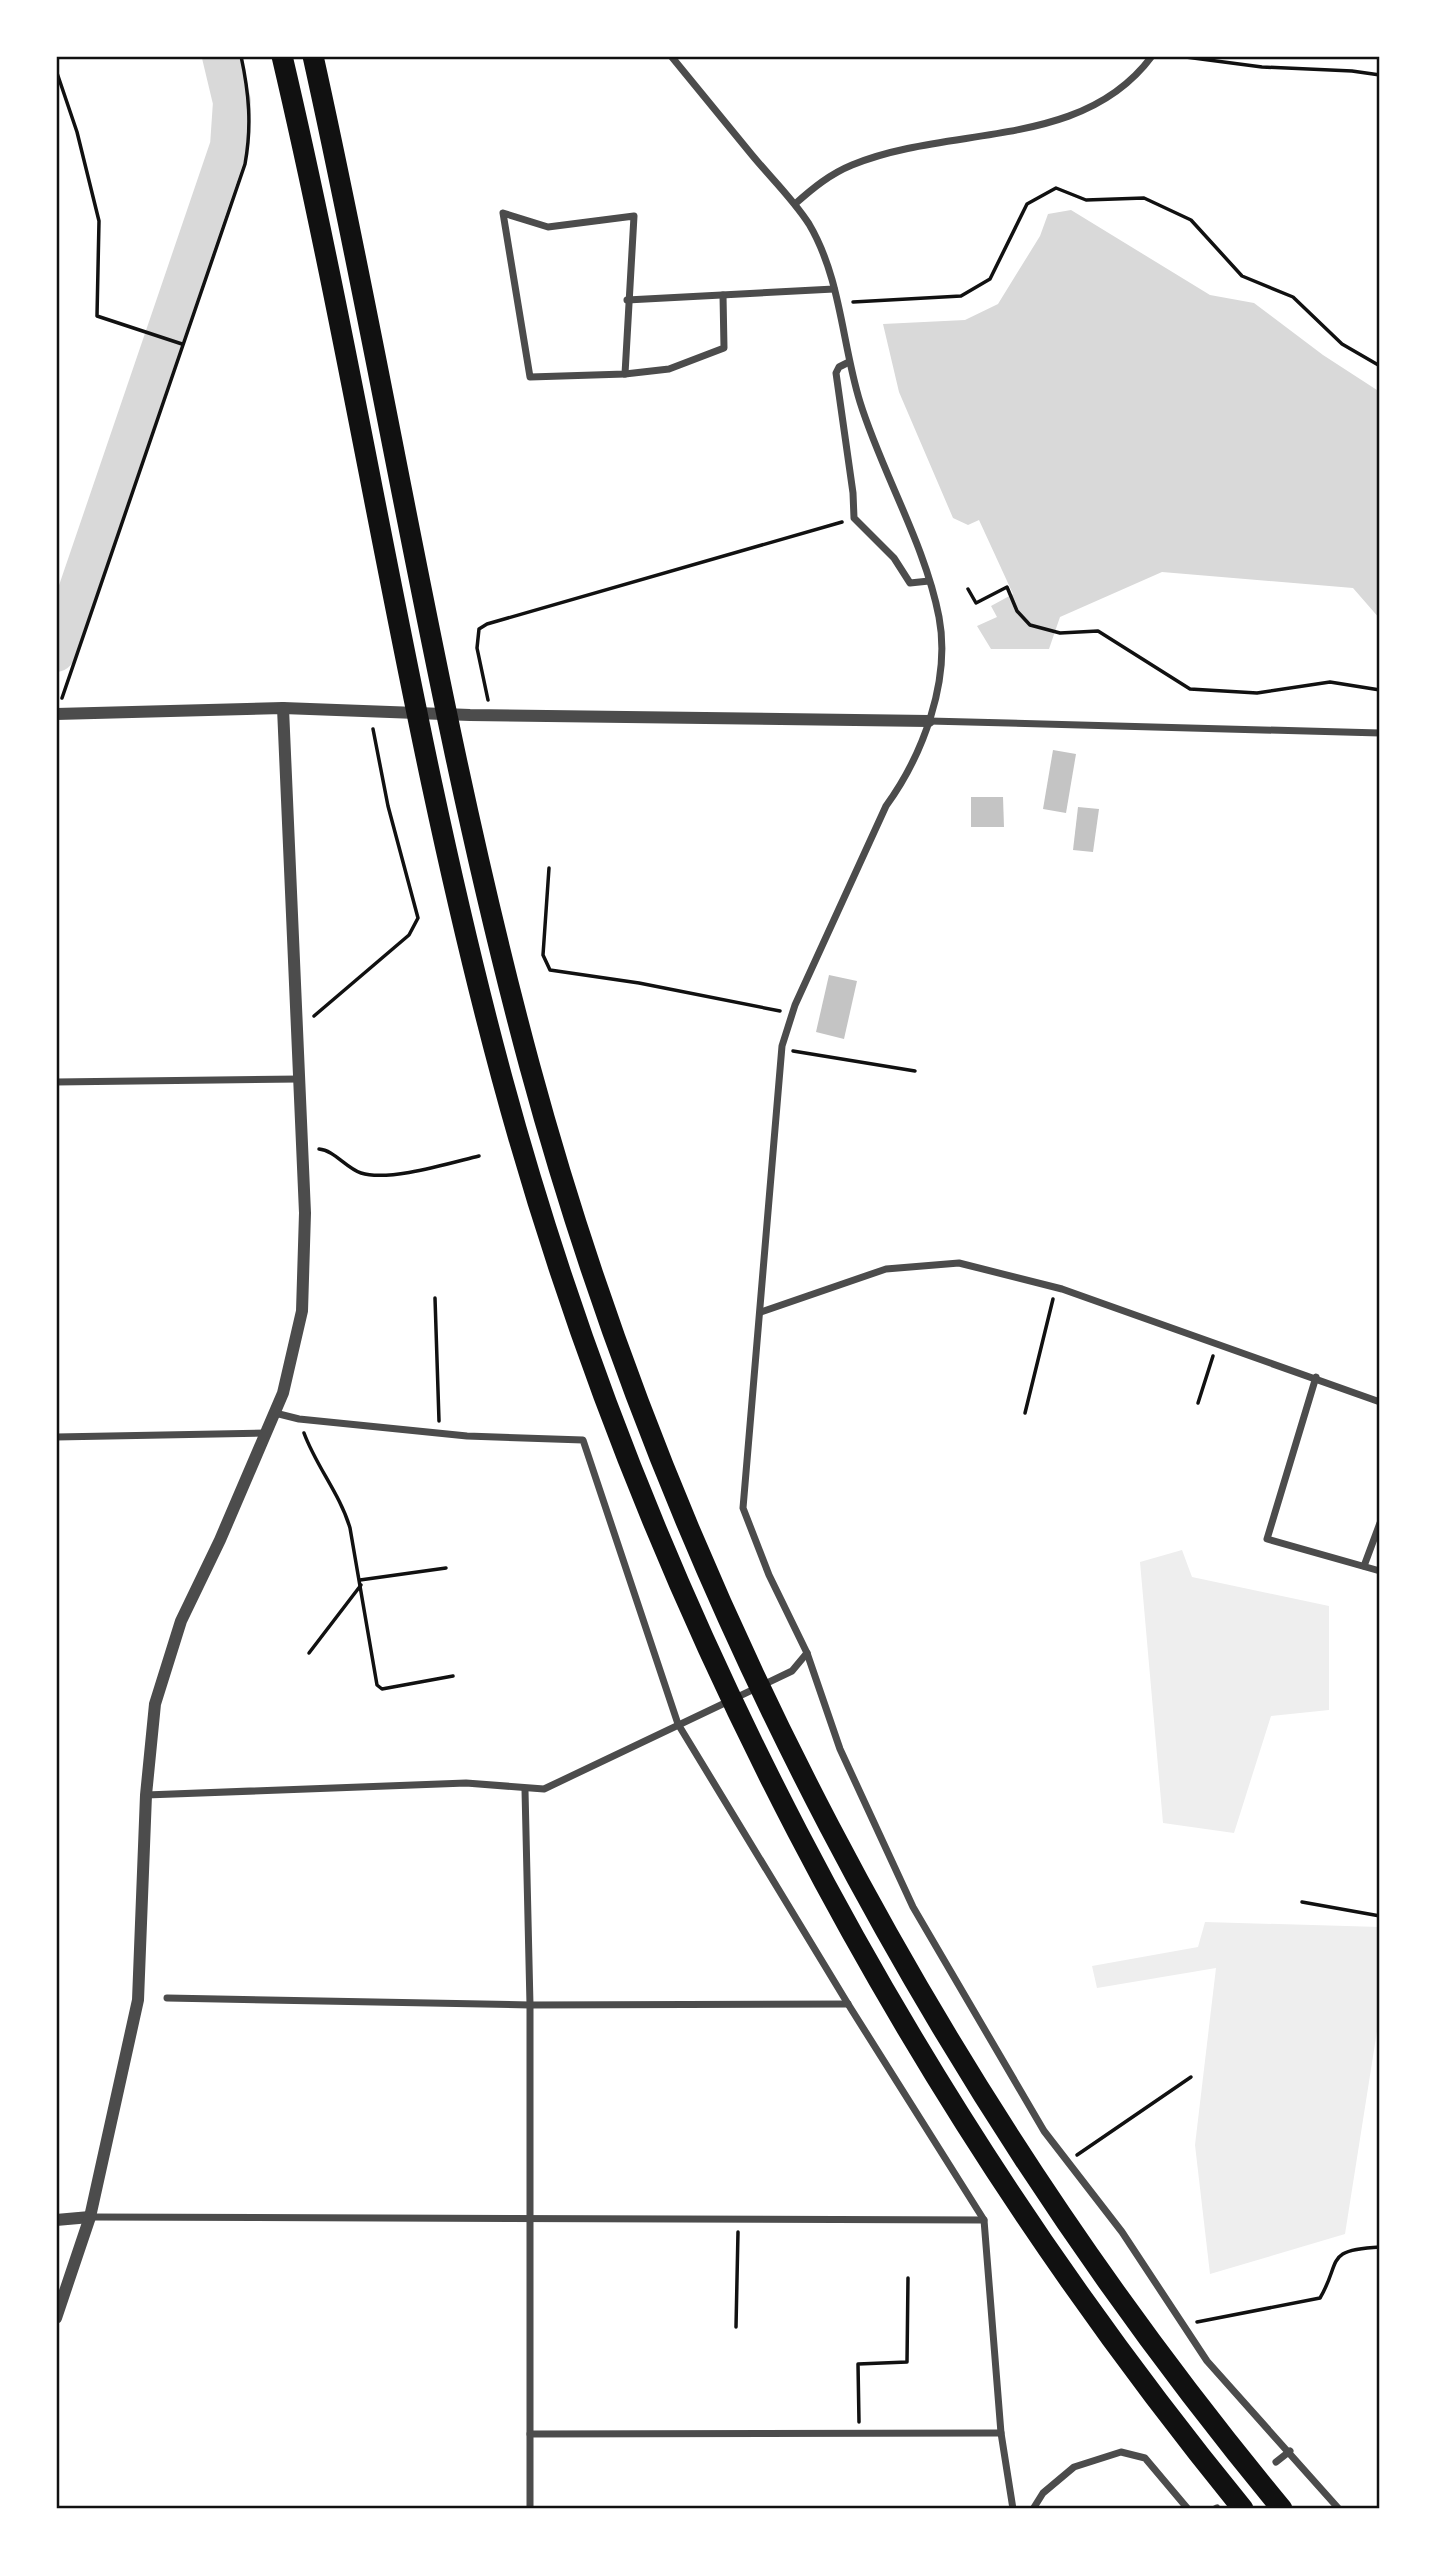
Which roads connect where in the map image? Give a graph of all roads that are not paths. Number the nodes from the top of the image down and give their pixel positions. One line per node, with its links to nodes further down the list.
1 (282, 56): 47 (highway)
2 (313, 56): 48 (highway)
3 (671, 56): 5 (street)
4 (1152, 56): 5 (street)
5 (795, 204): 6 (street)
6 (834, 289): 7 (street); 9 (street)
7 (723, 295): 8 (street); 10 (street)
8 (627, 300): 10 (street); 10 (street)
9 (849, 362): 11 (street); 11 (street)
10 (625, 374)
11 (929, 581): 14 (street)
12 (283, 708): 13 (street); 14 (street); 16 (street)
13 (57, 714)
14 (929, 721): 15 (street); 18 (street)
15 (1380, 733)
16 (299, 1079): 17 (street); 21 (street)
17 (56, 1082)
18 (761, 1312): 19 (street); 27 (street)
19 (1316, 1377): 20 (street); 25 (street)
20 (1380, 1402)
21 (275, 1413): 22 (street); 28 (street)
22 (267, 1433): 23 (street); 30 (street)
23 (56, 1437)
24 (1380, 1523): 25 (street)
25 (1364, 1566): 26 (street)
26 (1380, 1571)
27 (807, 1653): 28 (street); 41 (street)
28 (678, 1724): 29 (street); 32 (street)
29 (525, 1790): 30 (street); 33 (street)
30 (146, 1795): 34 (street)
31 (167, 1998): 33 (street)
32 (848, 2004): 33 (street); 37 (street)
33 (530, 2006): 36 (street)
34 (90, 2217): 35 (street); 36 (street); 38 (street)
35 (56, 2220)
36 (530, 2220): 37 (street); 40 (street)
37 (984, 2220): 39 (street)
38 (56, 2318)
39 (1001, 2433): 40 (street); 44 (street)
40 (530, 2434): 43 (street)
41 (1290, 2451): 42 (street); 49 (street)
42 (1276, 2462)
43 (530, 2509)
44 (1013, 2509)
45 (1032, 2509): 46 (street)
46 (1188, 2509)
47 (1243, 2509)
48 (1282, 2509)
49 (1339, 2509)

